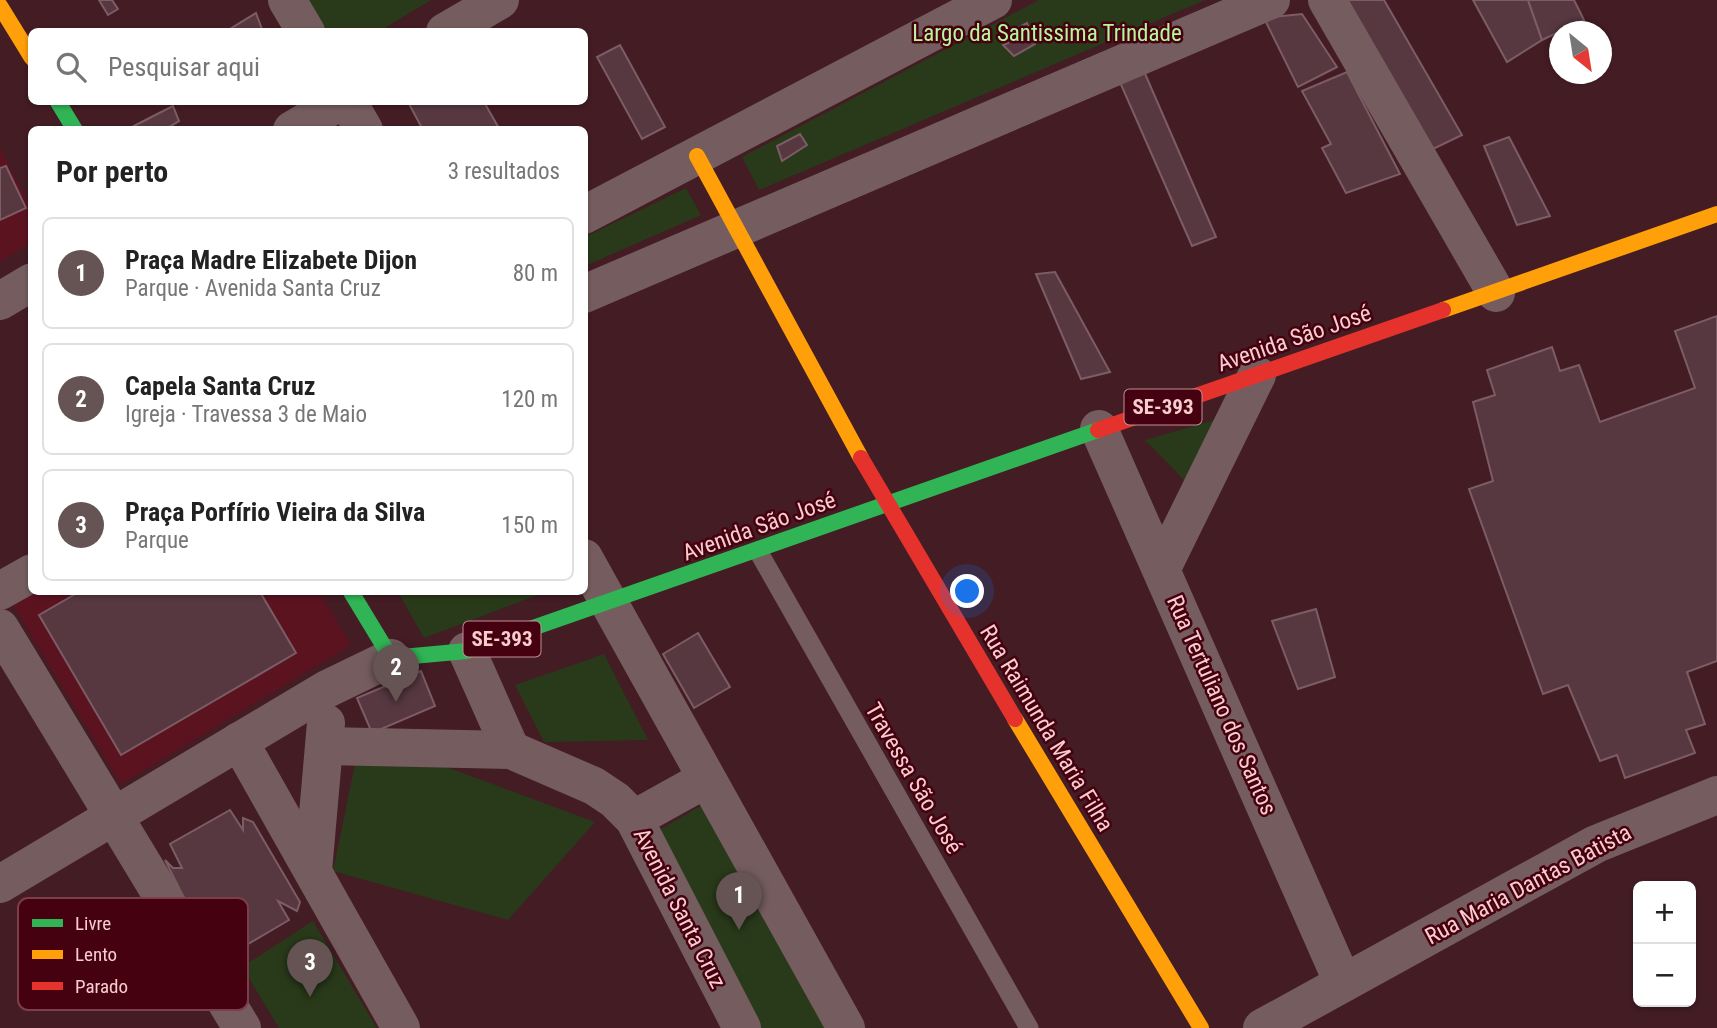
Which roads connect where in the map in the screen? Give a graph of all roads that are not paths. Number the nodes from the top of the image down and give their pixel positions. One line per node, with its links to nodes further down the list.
1 (287, 0): 7 (street)
2 (500, 0): 8 (street)
3 (993, 0): 16 (street)
4 (1271, 0): 19 (street)
5 (1327, 0): 22 (street)
6 (0, 6): 9 (main road)
7 (304, 28)
8 (452, 28)
9 (28, 52)
10 (60, 105): 13 (main road)
11 (334, 105): 14 (street)
12 (350, 105): 15 (street)
13 (73, 126)
14 (299, 126)
15 (362, 126)
16 (697, 156): 17 (street); 19 (main road, Rua Raimunda Maria Filha)
17 (588, 213)
18 (1717, 214): 22 (main road, Avenida São José / SE-393)
19 (736, 228): 21 (street); 26 (main road, Rua Raimunda Maria Filha)
20 (28, 284): 23 (street)
21 (588, 292)
22 (1496, 293): 24 (main road, Avenida São José / SE-393)
23 (0, 301)
24 (1257, 375): 25 (main road, Avenida São José / SE-393); 29 (street)
25 (1098, 429): 26 (main road, Avenida São José / SE-393); 29 (street, Rua Tertuliano dos Santos)
26 (886, 504): 27 (main road, Avenida São José / SE-393); 55 (main road, Rua Raimunda Maria Filha)
27 (758, 551): 33 (main road, Avenida São José / SE-393); 54 (lane, Travessa São José)
28 (588, 565): 33 (street)
29 (1162, 568): 48 (street, Rua Tertuliano dos Santos)
30 (28, 575): 31 (street)
31 (0, 592)
32 (353, 595): 36 (main road)
33 (609, 603): 35 (main road, SE-393); 41 (street)
34 (0, 628): 43 (street)
35 (467, 650): 36 (main road, SE-393); 40 (street)
36 (391, 658): 37 (street)
37 (327, 689): 38 (street); 39 (street)
38 (239, 741): 43 (street); 45 (street)
39 (325, 746): 40 (street, Avenida Santa Cruz); 45 (street)
40 (511, 750): 44 (street, Avenida Santa Cruz)
41 (706, 779): 44 (street); 53 (street)
42 (1717, 795): 48 (street, Rua Maria Dantas Batista)
43 (117, 816): 46 (street); 47 (street)
44 (634, 819): 52 (street, Avenida Santa Cruz)
45 (313, 871): 51 (street)
46 (0, 884)
47 (165, 898)
48 (1343, 984): 56 (street, Rua Maria Dantas Batista)
49 (231, 1010): 50 (street)
50 (242, 1028)
51 (401, 1028)
52 (741, 1028)
53 (846, 1028)
54 (1029, 1028)
55 (1201, 1028)
56 (1262, 1028)

